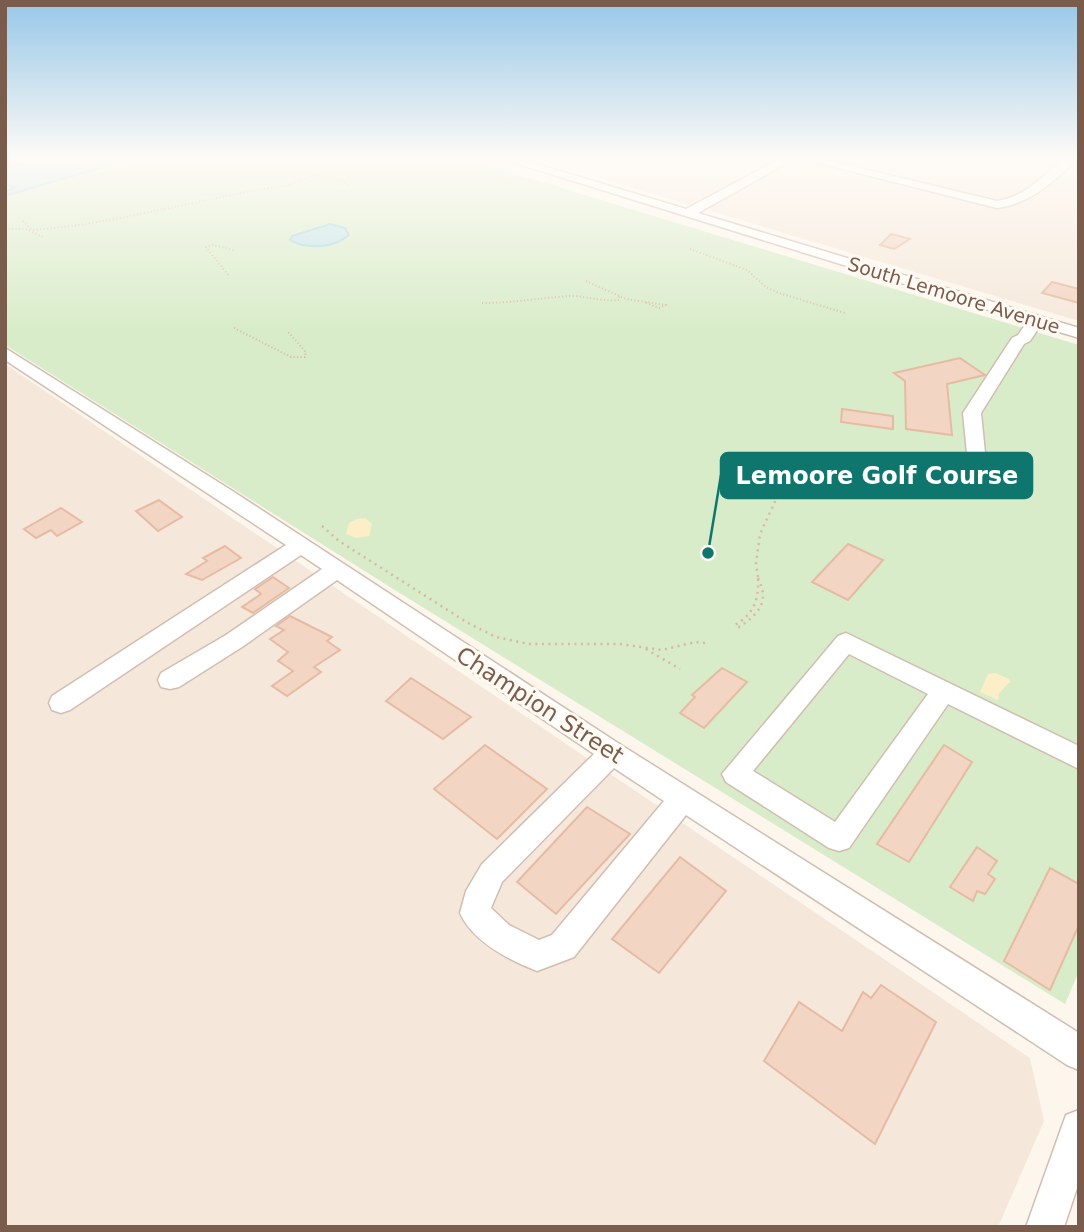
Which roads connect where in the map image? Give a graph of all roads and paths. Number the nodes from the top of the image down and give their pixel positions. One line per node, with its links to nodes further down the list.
1 (125, 216): 6 (path)
2 (695, 216): 18 (street, South Lemoore Avenue)
3 (23, 221): 4 (path)
4 (25, 228): 5 (path); 6 (path)
5 (5, 229)
6 (32, 230): 7 (path)
7 (43, 237)
8 (690, 249): 17 (path)
9 (234, 250): 10 (path)
10 (228, 275)
11 (586, 281): 12 (path)
12 (619, 296): 13 (path); 14 (path)
13 (629, 300): 14 (path); 15 (path)
14 (617, 301): 16 (path)
15 (644, 302): 15 (path)
16 (482, 303)
17 (845, 313)
18 (1036, 321): 21 (street, South Lemoore Avenue); 23 (street)
19 (234, 328): 20 (path)
20 (288, 332)
21 (1079, 333)
22 (5, 353): 26 (street, Champion Street)
23 (976, 453)
24 (743, 467): 28 (path)
25 (322, 526): 29 (path)
26 (300, 546): 27 (street, Champion Street); 36 (street)
27 (336, 570): 34 (street); 37 (street, Champion Street)
28 (758, 578): 28 (path)
29 (521, 642): 31 (path); 32 (path)
30 (705, 643): 31 (path)
31 (670, 649): 32 (path)
32 (663, 657): 33 (path)
33 (680, 669)
34 (170, 680)
35 (944, 691): 35 (street); 38 (street)
36 (61, 703)
37 (612, 752): 39 (street, Champion Street); 39 (street)
38 (1079, 758)
39 (683, 798): 40 (street, Champion Street)
40 (1079, 1053)
41 (1079, 1128): 42 (street)
42 (1045, 1227)

